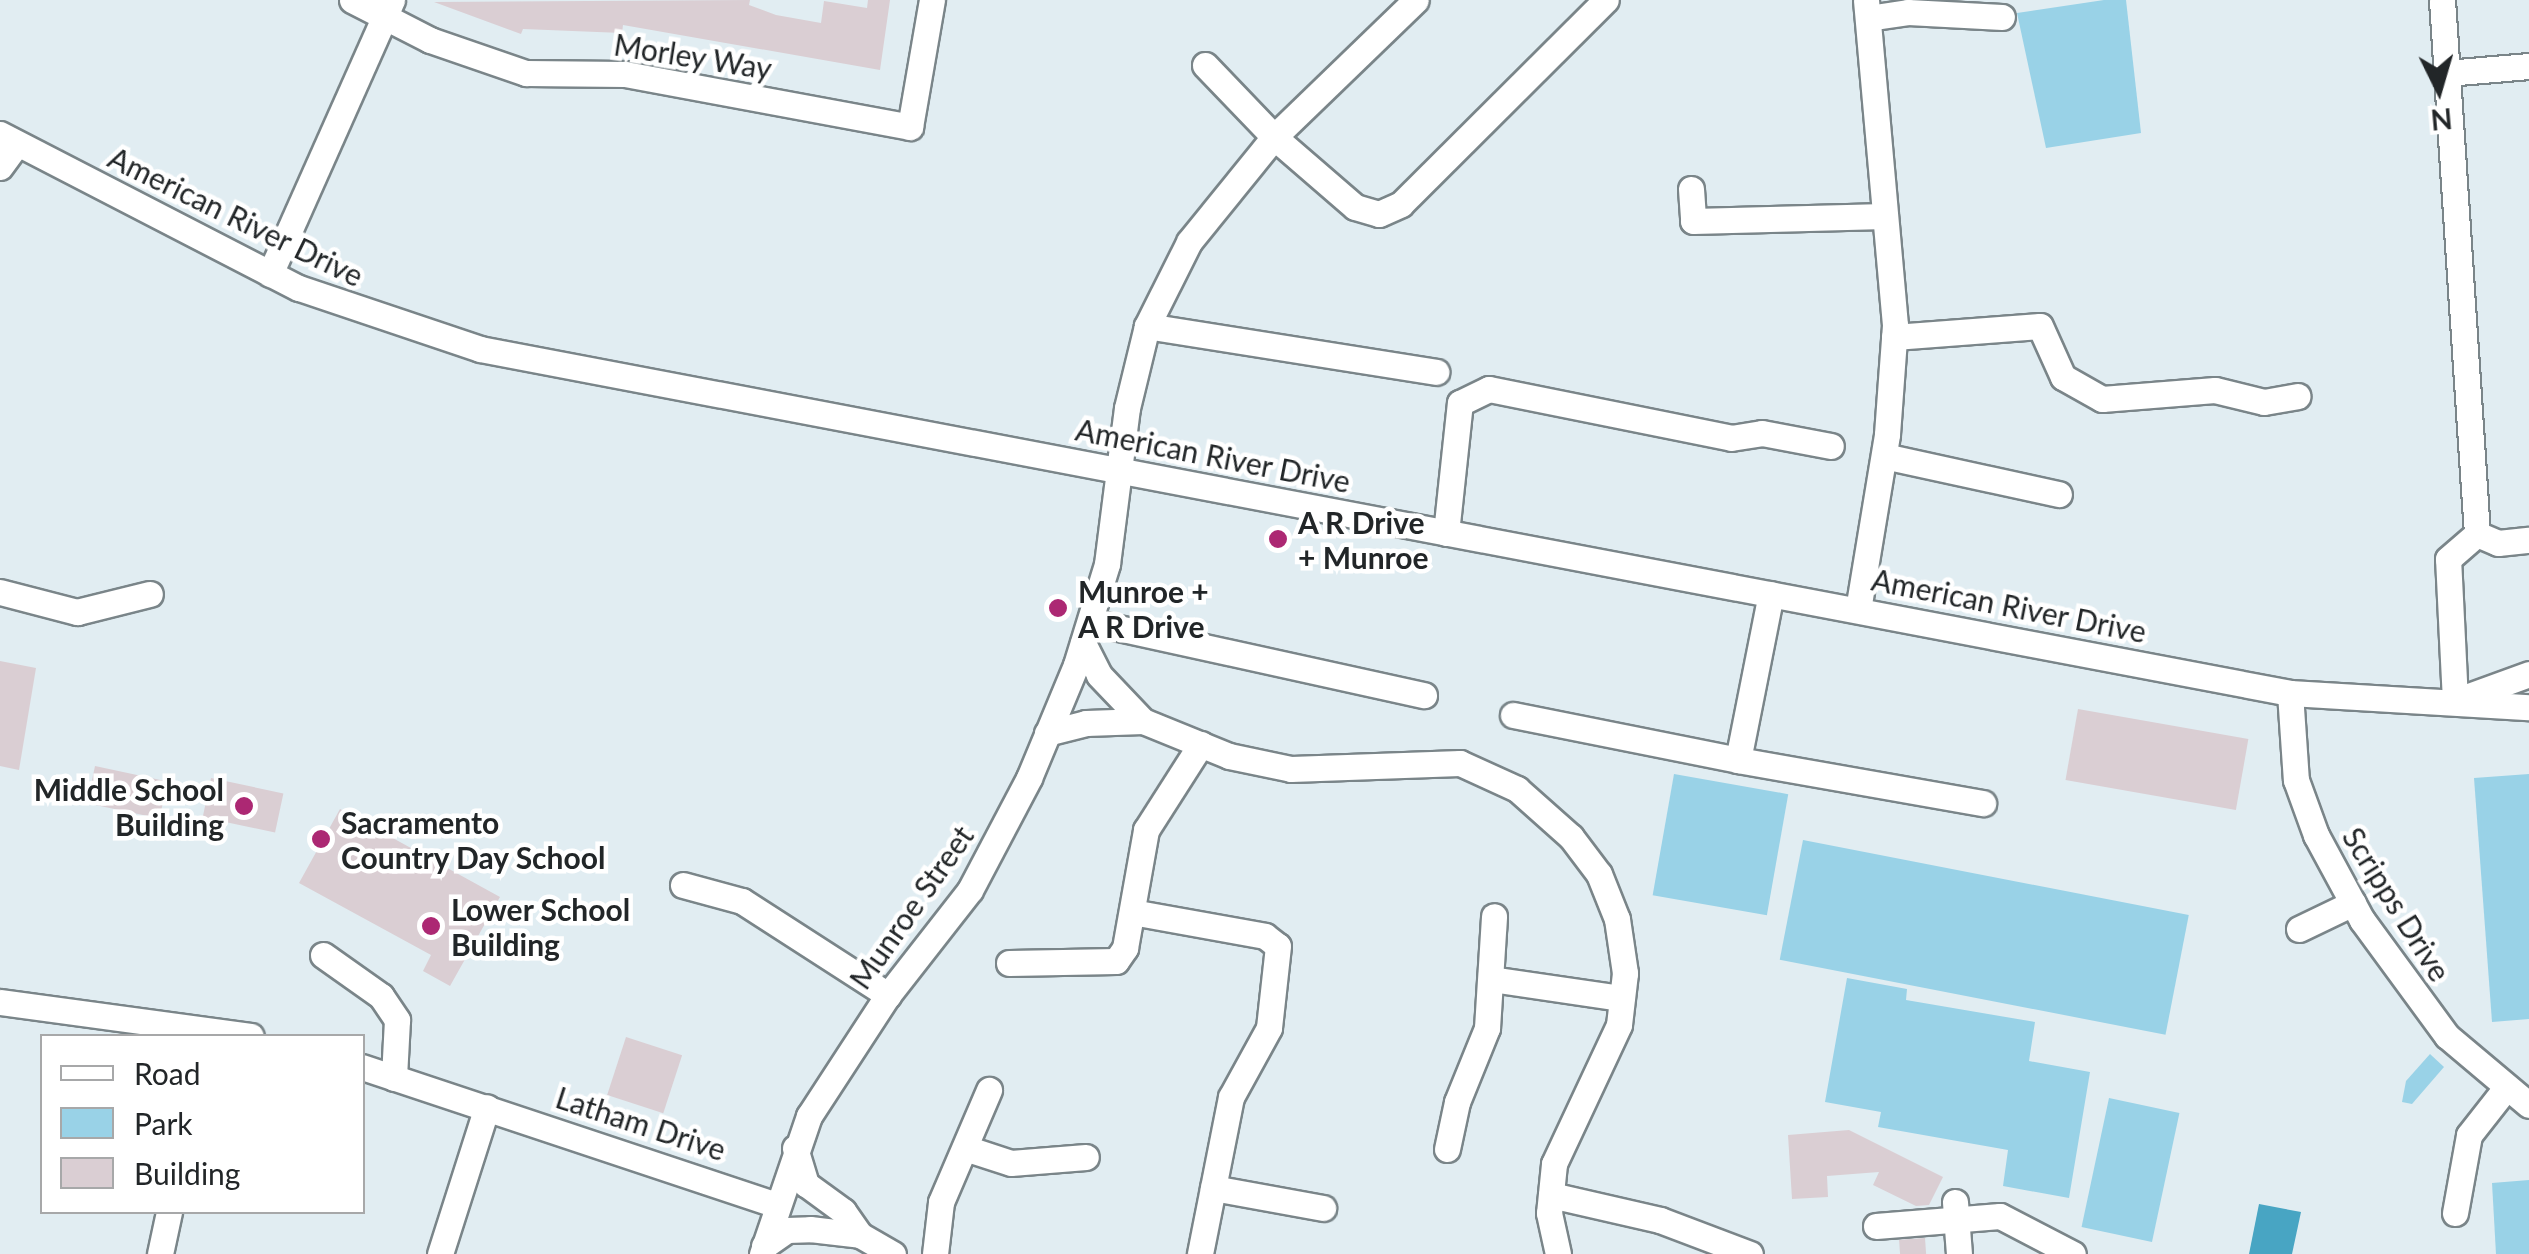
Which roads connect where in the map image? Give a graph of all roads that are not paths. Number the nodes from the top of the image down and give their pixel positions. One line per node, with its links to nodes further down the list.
1 (352, 0): 6 (street, Morley Way)
2 (932, 0): 6 (street, Morley Way)
3 (1416, 0): 12 (street, Munroe Street)
4 (1606, 0): 12 (street)
5 (2442, 0): 11 (street)
6 (388, 9): 17 (street)
7 (1867, 9): 8 (street); 16 (street)
8 (2002, 17)
9 (1205, 65): 12 (street)
10 (2529, 66): 11 (street)
11 (2446, 72): 27 (street)
12 (1274, 137): 18 (street, Munroe Street)
13 (8, 139): 14 (street); 17 (street, American River Drive)
14 (0, 167)
15 (1691, 189): 16 (street)
16 (1885, 216): 19 (street)
17 (270, 274): 24 (street, American River Drive)
18 (1146, 326): 20 (street); 24 (street, Munroe Street)
19 (1894, 337): 21 (street); 23 (street)
20 (1436, 372)
21 (2297, 396)
22 (1832, 446): 26 (street)
23 (1884, 456): 25 (street); 32 (street)
24 (1122, 470): 26 (street, American River Drive); 33 (street, Munroe Street)
25 (2059, 494)
26 (1446, 533): 31 (street, American River Drive)
27 (2477, 534): 28 (street); 37 (street)
28 (2529, 540)
29 (0, 592): 30 (street)
30 (150, 594)
31 (1771, 594): 32 (street, American River Drive); 43 (street)
32 (1858, 610): 36 (street, American River Drive)
33 (1087, 632): 35 (street); 40 (street); 41 (street, Munroe Street)
34 (2529, 674): 37 (street, American River Drive)
35 (1424, 694)
36 (2290, 694): 37 (street, American River Drive); 46 (street, Scripps Drive)
37 (2455, 701): 38 (street, American River Drive)
38 (2529, 706)
39 (1514, 715): 43 (street)
40 (1142, 721): 41 (street); 42 (street)
41 (1048, 733): 53 (street, Munroe Street)
42 (1201, 744): 47 (street); 54 (street)
43 (1738, 760): 44 (street)
44 (1983, 803)
45 (683, 885): 53 (street)
46 (2353, 903): 49 (street); 59 (street, Scripps Drive)
47 (1132, 912): 51 (street); 67 (street)
48 (1494, 916): 52 (street)
49 (2299, 930)
50 (324, 955): 58 (street)
51 (1009, 963)
52 (1491, 980): 54 (street); 65 (street)
53 (888, 996): 63 (street, Munroe Street)
54 (1622, 998): 68 (street)
55 (0, 1002): 56 (street)
56 (205, 1033)
57 (365, 1069): 58 (street, Latham Drive)
58 (394, 1078): 62 (street, Latham Drive)
59 (2506, 1088): 61 (street, Scripps Drive); 72 (street)
60 (989, 1090): 64 (street)
61 (2529, 1105)
62 (487, 1107): 69 (street, Latham Drive); 78 (street)
63 (795, 1148): 69 (street, Munroe Street); 75 (street)
64 (965, 1148): 66 (street); 80 (street)
65 (1448, 1149)
66 (1086, 1157)
67 (1213, 1188): 70 (street); 81 (street)
68 (1551, 1195): 82 (street); 83 (street)
69 (774, 1204): 76 (street, Munroe Street)
70 (1324, 1208)
71 (1956, 1211): 74 (street); 84 (street); 85 (street)
72 (2456, 1213)
73 (169, 1214): 77 (street)
74 (1876, 1226)
75 (860, 1235): 76 (street); 79 (street)
76 (764, 1250)
77 (160, 1254)
78 (440, 1254)
79 (894, 1254)
80 (935, 1254)
81 (1200, 1254)
82 (1558, 1254)
83 (1750, 1254)
84 (1959, 1254)
85 (2073, 1254)

